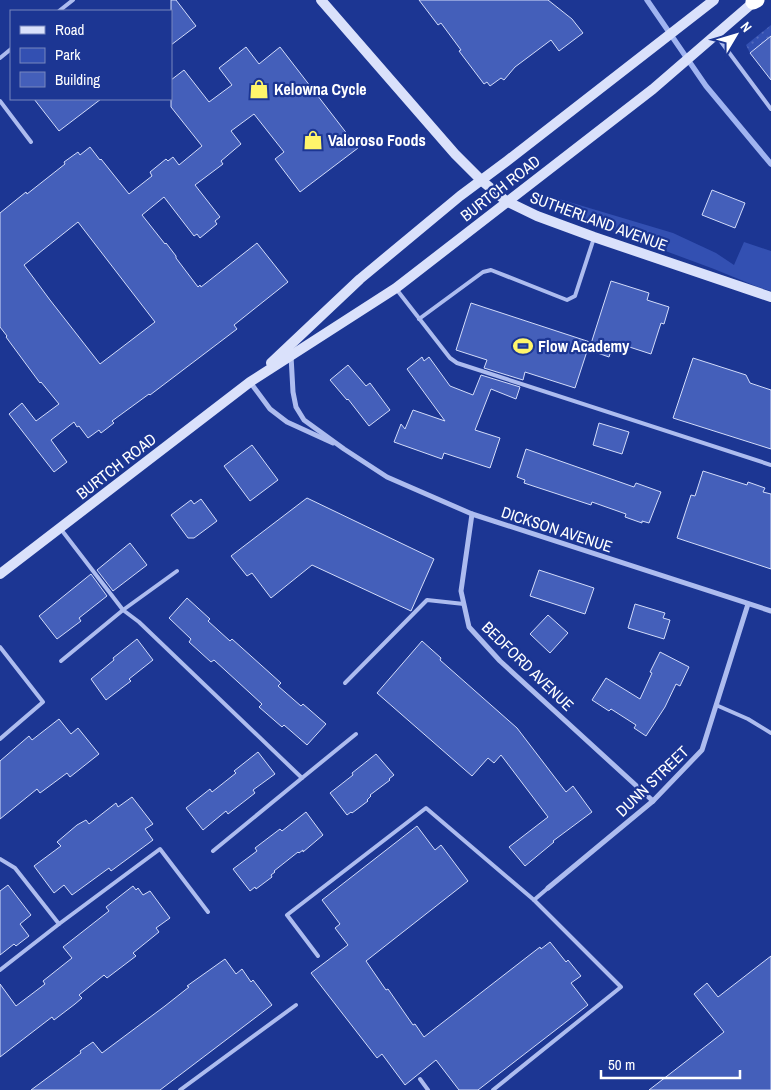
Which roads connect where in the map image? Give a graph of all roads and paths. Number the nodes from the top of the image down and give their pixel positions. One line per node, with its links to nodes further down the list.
1 (74, 0): 5 (lane)
2 (322, 0): 12 (main road, SUTHERLAND AVENUE)
3 (714, 0): 12 (main road, BURTCH ROAD)
4 (755, 1): 6 (main road, BURTCH ROAD)
5 (60, 10)
6 (716, 36): 10 (lane); 13 (main road, BURTCH ROAD)
7 (10, 50): 8 (lane)
8 (0, 58)
9 (0, 101): 11 (lane)
10 (771, 109)
11 (31, 142)
12 (481, 180): 13 (main road, SUTHERLAND AVENUE); 19 (main road, BURTCH ROAD)
13 (506, 202): 14 (main road, SUTHERLAND AVENUE); 15 (main road, BURTCH ROAD)
14 (594, 237): 16 (main road, SUTHERLAND AVENUE); 17 (lane)
15 (396, 288): 17 (lane); 18 (main road, BURTCH ROAD)
16 (771, 297)
17 (419, 319): 21 (lane)
18 (291, 355): 19 (main road, BURTCH ROAD); 20 (street, DICKSON AVENUE)
19 (250, 382): 20 (street, DICKSON AVENUE); 23 (main road, BURTCH ROAD)
20 (344, 449): 22 (street, DICKSON AVENUE)
21 (771, 465)
22 (472, 514): 26 (street, BEDFORD AVENUE); 27 (street, DICKSON AVENUE)
23 (60, 528): 25 (main road, BURTCH ROAD); 28 (lane)
24 (177, 571): 28 (lane)
25 (0, 574)
26 (464, 604): 32 (lane); 38 (street, BEDFORD AVENUE)
27 (748, 604): 29 (street, DICKSON AVENUE); 33 (street, DUNN STREET)
28 (124, 610): 31 (lane); 37 (lane)
29 (771, 611)
30 (0, 647): 36 (lane)
31 (61, 661)
32 (345, 683)
33 (716, 705): 34 (lane); 38 (street, DUNN STREET)
34 (771, 733)
35 (356, 734): 37 (lane)
36 (0, 739)
37 (302, 778): 39 (lane)
38 (653, 801): 41 (street, DUNN STREET)
39 (213, 851)
40 (0, 859): 44 (lane)
41 (548, 888): 42 (lane)
42 (534, 900): 45 (lane); 51 (lane)
43 (208, 912): 44 (lane)
44 (59, 924): 46 (lane)
45 (318, 956)
46 (0, 970)
47 (296, 1005): 49 (lane)
48 (420, 1079): 50 (lane)
49 (180, 1090)
50 (428, 1090)
51 (493, 1090)

